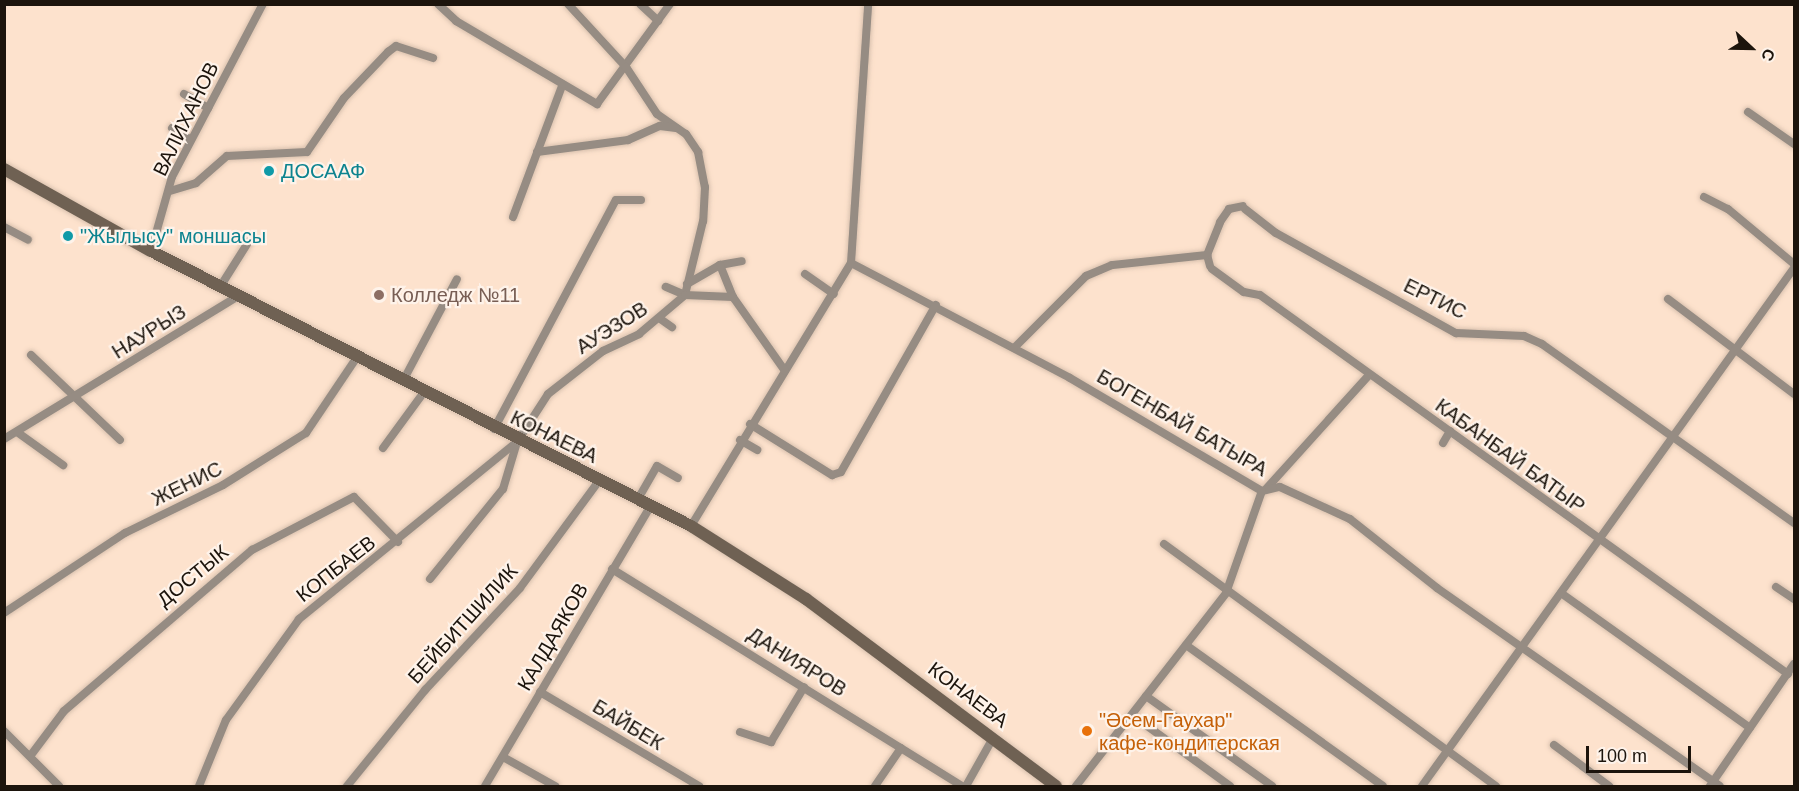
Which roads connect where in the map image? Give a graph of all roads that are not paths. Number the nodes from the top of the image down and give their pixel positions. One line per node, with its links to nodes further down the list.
1 (263, 4): 12 (street, ВАЛИХАНОВ)
2 (438, 4): 10 (street)
3 (568, 4): 9 (street)
4 (640, 4): 7 (street)
5 (670, 4): 7 (street)
6 (868, 4): 30 (street)
7 (657, 21): 9 (street)
8 (433, 58): 20 (street)
9 (626, 67): 10 (street); 15 (street)
10 (562, 86): 18 (street)
11 (183, 94): 12 (street)
12 (208, 108): 16 (street, ВАЛИХАНОВ)
13 (1748, 112): 17 (street)
14 (172, 128): 16 (street)
15 (679, 129): 18 (street); 35 (street)
16 (191, 140): 20 (street, ВАЛИХАНОВ)
17 (1794, 144)
18 (537, 152): 23 (street)
19 (4, 169): 27 (main road, КОНАЕВА)
20 (170, 191): 27 (street, ВАЛИХАНОВ)
21 (1704, 197): 32 (street)
22 (641, 200): 57 (street)
23 (513, 217)
24 (4, 227): 25 (street)
25 (28, 240)
26 (249, 241): 36 (street)
27 (151, 251): 36 (main road, КОНАЕВА)
28 (1207, 255): 46 (street); 51 (street, КАБАНБАЙ БАТЫР); 60 (street, ЕРТИС)
29 (742, 261): 31 (street)
30 (851, 264): 38 (street); 43 (street, БОГЕНБАЙ БАТЫРА)
31 (720, 266): 35 (street); 41 (street)
32 (1794, 266): 47 (street)
33 (805, 274): 38 (street)
34 (457, 279): 52 (street)
35 (687, 284): 39 (street)
36 (220, 287): 40 (main road, КОНАЕВА)
37 (666, 287): 39 (street)
38 (834, 294): 50 (street)
39 (685, 295): 41 (street); 44 (street, АУЭЗОВ)
40 (238, 296): 49 (main road, КОНАЕВА); 55 (street, НАУРЫЗ)
41 (733, 297): 50 (street)
42 (1668, 299): 47 (street)
43 (936, 305): 46 (street, БОГЕНБАЙ БАТЫРА); 56 (street)
44 (659, 318): 45 (street); 64 (street, АУЭЗОВ)
45 (672, 327)
46 (1014, 348): 71 (street, БОГЕНБАЙ БАТЫРА)
47 (1738, 350): 54 (street); 60 (street)
48 (31, 355): 55 (street)
49 (357, 357): 52 (main road, КОНАЕВА); 85 (street, ЖЕНИС)
50 (785, 371): 56 (street)
51 (1368, 376): 58 (street, КАБАНБАЙ БАТЫР); 71 (street)
52 (403, 381): 53 (main road, КОНАЕВА)
53 (424, 392): 57 (main road, КОНАЕВА); 66 (street)
54 (1794, 394)
55 (77, 395): 59 (street, НАУРЫЗ); 62 (street)
56 (750, 424): 63 (street)
57 (494, 429): 64 (main road, КОНАЕВА)
58 (1450, 431): 65 (street); 76 (street, КАБАНБАЙ БАТЫР)
59 (17, 432): 61 (street, НАУРЫЗ); 68 (street)
60 (1674, 438): 74 (street, ЕРТИС); 76 (street)
61 (4, 439)
62 (120, 440)
63 (740, 440): 67 (street); 75 (street)
64 (518, 442): 70 (main road, КОНАЕВА); 77 (street, КОПБАЕВ); 80 (street)
65 (1443, 443)
66 (383, 448)
67 (757, 450)
68 (63, 465)
69 (678, 478): 72 (street)
70 (599, 481): 72 (main road, КОНАЕВА); 106 (street, БЕЙБИТШИЛИК)
71 (1264, 490): 83 (street); 87 (street, БОГЕНБАЙ БАТЫРА)
72 (638, 499): 73 (main road, КОНАЕВА)
73 (651, 505): 75 (main road, КОНАЕВА); 79 (street, КАЛДАЯКОВ)
74 (1794, 524)
75 (691, 526): 97 (main road, КОНАЕВА)
76 (1600, 541): 82 (street); 89 (street, КАБАНБАЙ БАТЫР)
77 (399, 542): 101 (street, ДОСТЫК); 105 (street, КОПБАЕВ)
78 (1164, 544): 83 (street)
79 (612, 569): 90 (street, ДАНИЯРОВ); 91 (street, КАЛДАЯКОВ)
80 (430, 579)
81 (1776, 587): 84 (street)
82 (1561, 593): 87 (street); 94 (street)
83 (1226, 594): 86 (street); 100 (street)
84 (1794, 599)
85 (4, 613)
86 (1186, 645): 92 (street); 117 (street)
87 (1523, 647): 100 (street); 103 (street, БОГЕНБАЙ БАТЫРА)
88 (1794, 664): 89 (street)
89 (1788, 674): 94 (street)
90 (804, 687): 96 (street); 99 (street, ДАНИЯРОВ)
91 (540, 692): 102 (street, КАЛДАЯКОВ); 109 (street, БАЙБЕК)
92 (1146, 696): 93 (street); 116 (street)
93 (1132, 715): 114 (street); 115 (street)
94 (1750, 728): 103 (street)
95 (4, 731): 101 (street)
96 (740, 732)
97 (993, 738): 112 (street); 113 (main road, КОНАЕВА)
98 (1554, 745): 120 (street)
99 (901, 748): 110 (street); 111 (street, ДАНИЯРОВ)
100 (1448, 752): 118 (street); 119 (street)
101 (31, 755): 104 (street)
102 (502, 757): 107 (street, КАЛДАЯКОВ); 108 (street)
103 (1714, 785)
104 (59, 786)
105 (199, 786)
106 (347, 786)
107 (485, 786)
108 (555, 786)
109 (699, 786)
110 (875, 786)
111 (962, 786)
112 (966, 786)
113 (1056, 786)
114 (1076, 786)
115 (1230, 786)
116 (1272, 786)
117 (1383, 786)
118 (1422, 786)
119 (1496, 786)
120 (1609, 786)

